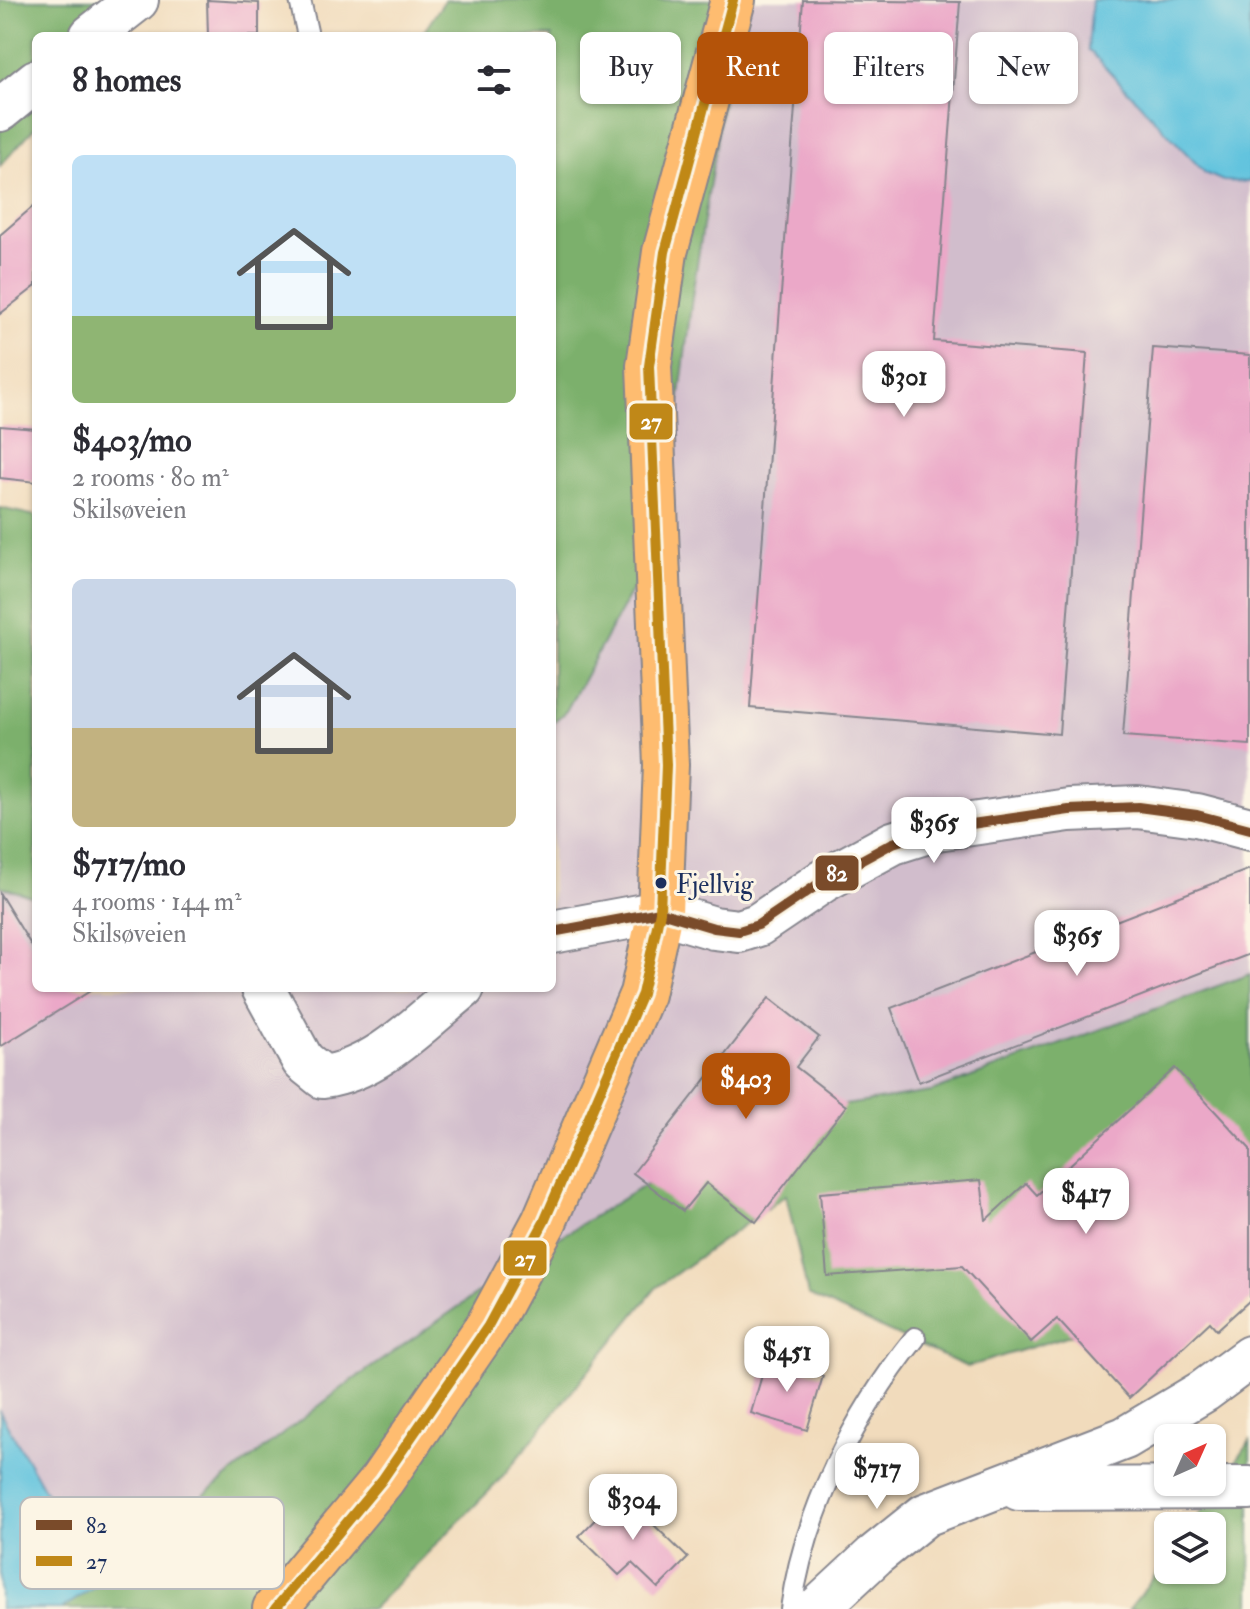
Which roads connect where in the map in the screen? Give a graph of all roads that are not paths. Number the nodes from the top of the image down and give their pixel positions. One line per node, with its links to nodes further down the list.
1 (137, 0): 4 (street)
2 (300, 0): 5 (lane)
3 (733, 0): 9 (main road)
4 (96, 32)
5 (307, 32)
6 (32, 84): 7 (street)
7 (0, 110)
8 (1250, 829): 9 (street)
9 (660, 912): 10 (street); 17 (main road)
10 (556, 931)
11 (265, 992): 12 (street)
12 (458, 992)
13 (915, 1338): 18 (lane)
14 (1250, 1357): 16 (street)
15 (1250, 1488): 16 (street)
16 (986, 1490): 19 (street)
17 (275, 1609)
18 (791, 1609)
19 (817, 1609)

